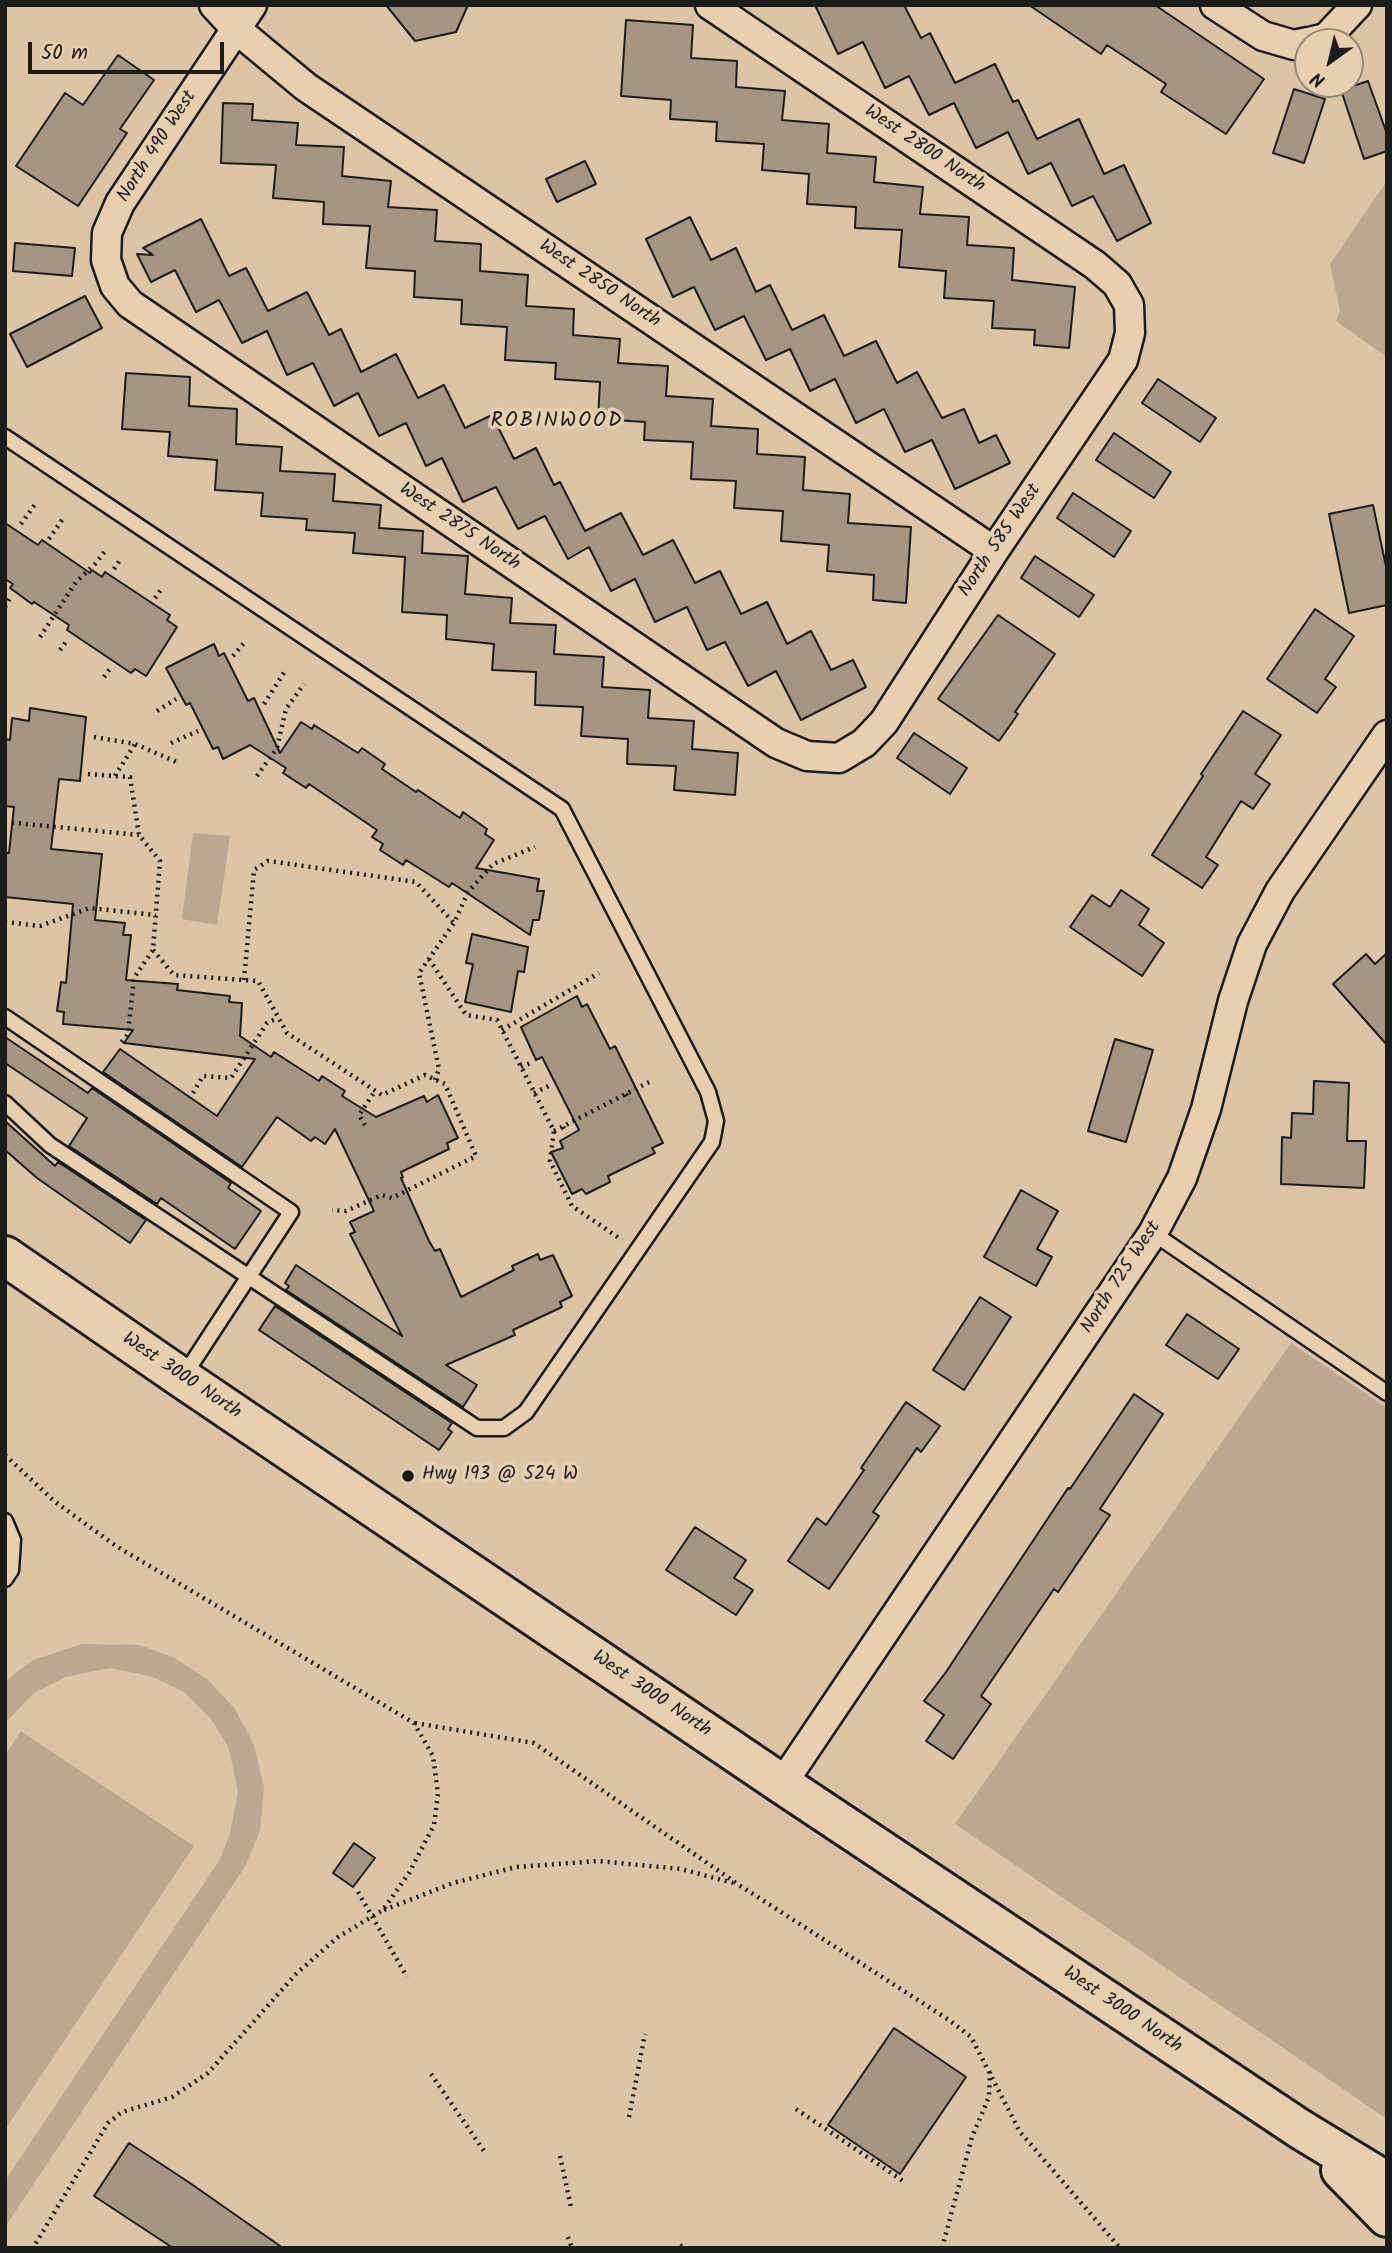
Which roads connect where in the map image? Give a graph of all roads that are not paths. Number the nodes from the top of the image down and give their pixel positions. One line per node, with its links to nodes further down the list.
1 (214, 5): 7 (street, West 2850 North)
2 (252, 5): 7 (street, North 490 West)
3 (710, 5): 10 (street, West 2800 North)
4 (1215, 5): 8 (street)
5 (1357, 5): 6 (street)
6 (1335, 28)
7 (236, 29): 9 (street, North 490 West); 12 (street, West 2850 North)
8 (1294, 45)
9 (106, 260): 14 (street, West 2875 North)
10 (1129, 305): 12 (street, North 585 West)
11 (5, 437): 19 (lane)
12 (993, 551): 14 (street, North 585 West)
13 (1387, 735): 17 (street, North 725 West)
14 (839, 758)
15 (5, 1017): 19 (lane)
16 (5, 1103): 19 (lane)
17 (1153, 1233): 21 (lane); 24 (street, North 725 West)
18 (5, 1255): 20 (main road, West 3000 North)
19 (249, 1276): 20 (lane)
20 (182, 1378): 24 (main road, West 3000 North)
21 (1387, 1393)
22 (5, 1521): 23 (lane)
23 (5, 1579)
24 (782, 1784): 25 (main road, West 3000 North)
25 (1300, 2129): 26 (main road, West 3000 North); 27 (main road, West 3000 North)
26 (1387, 2182)
27 (1387, 2217)

